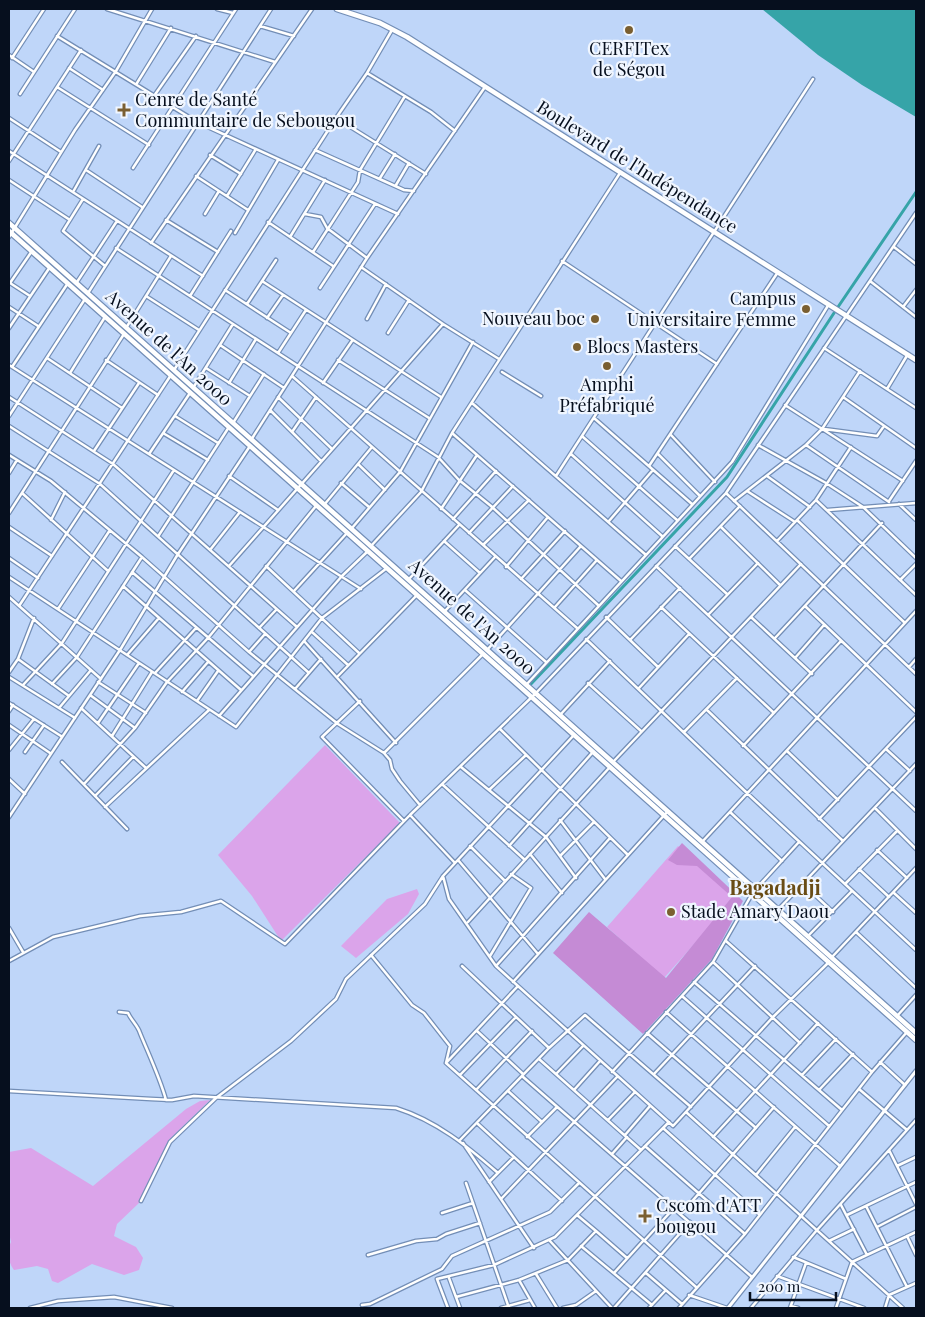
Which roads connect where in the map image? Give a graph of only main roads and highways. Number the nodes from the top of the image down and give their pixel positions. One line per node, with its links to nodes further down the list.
1 (337, 9): 4 (main road, Boulevard de l'Indépendance)
2 (9, 222): 5 (main road, Avenue de l'An 2000)
3 (10, 234): 5 (main road, Avenue de l'An 2000)
4 (916, 360)
5 (172, 373): 6 (main road, Avenue de l'An 2000)
6 (192, 391): 7 (main road, Avenue de l'An 2000); 7 (main road, Avenue de l'An 2000)
7 (300, 486): 8 (main road, Avenue de l'An 2000); 8 (main road, Avenue de l'An 2000)
8 (611, 765): 9 (main road, Avenue de l'An 2000)
9 (666, 813): 10 (main road, Avenue de l'An 2000); 10 (main road, Avenue de l'An 2000)
10 (754, 892): 11 (main road, Avenue de l'An 2000)
11 (776, 912): 12 (main road, Avenue de l'An 2000); 13 (main road, Avenue de l'An 2000)
12 (916, 1033)
13 (916, 1040)

